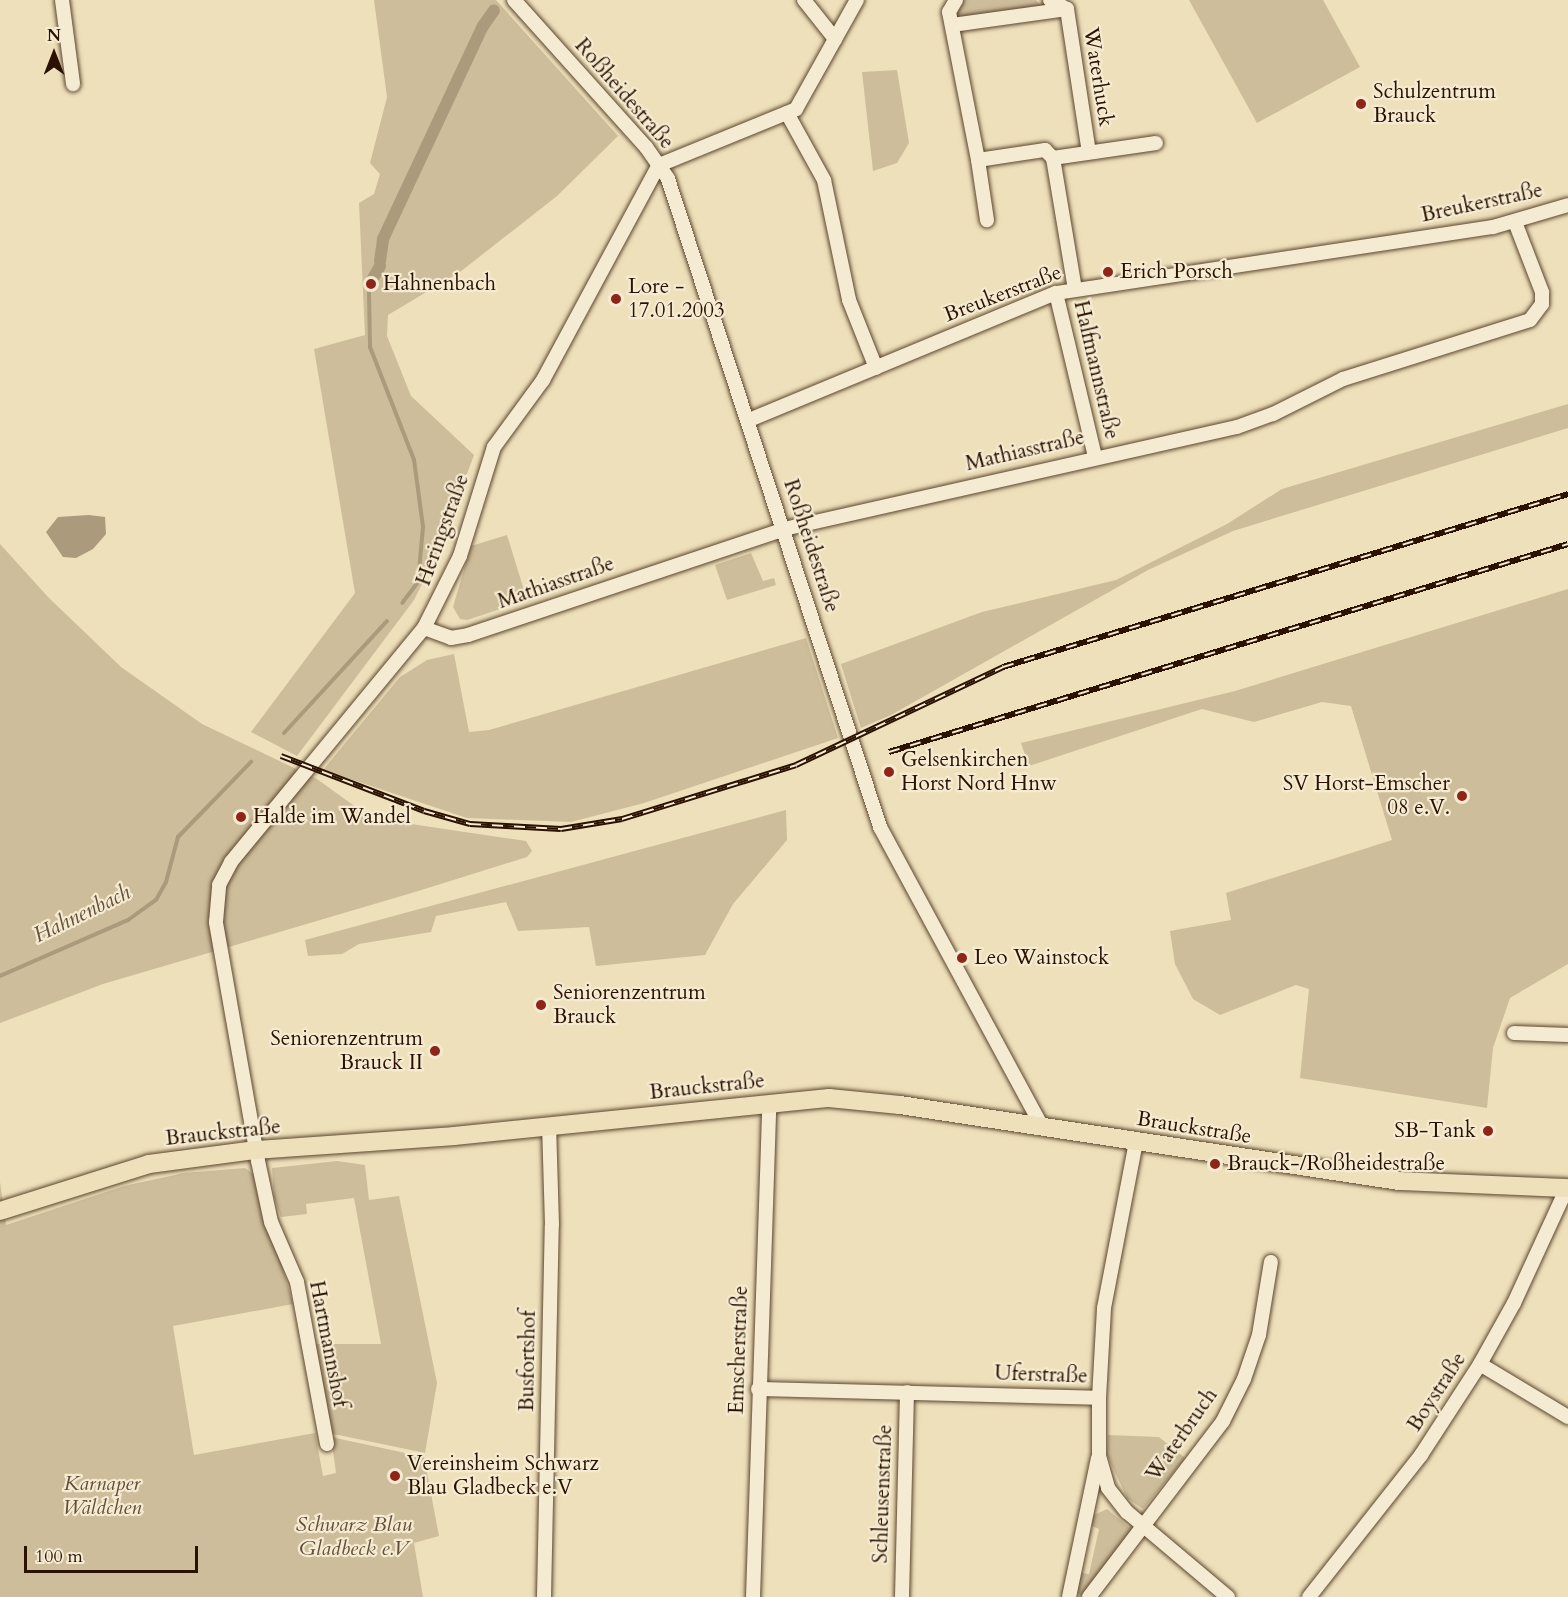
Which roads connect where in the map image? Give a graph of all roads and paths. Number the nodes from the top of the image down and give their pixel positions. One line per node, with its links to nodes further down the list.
1 (62, 0): 10 (street)
2 (514, 0): 16 (street, Roßheidestraße)
3 (804, 0): 9 (street)
4 (857, 0): 9 (street)
5 (956, 0): 8 (street)
6 (1050, 0): 7 (street, Waterhuck)
7 (1067, 9): 8 (street, Waterhuck); 13 (street, Waterhuck)
8 (952, 25): 15 (street)
9 (835, 39): 11 (street)
10 (73, 84)
11 (787, 113): 16 (street); 22 (street)
12 (1156, 143): 13 (street, Waterhuck)
13 (1089, 152): 14 (street, Waterhuck)
14 (1053, 158): 15 (street, Waterhuck); 20 (street)
15 (978, 160): 18 (street)
16 (659, 165): 23 (street, Roßheidestraße); 26 (street, Heringstraße)
17 (1568, 205): 19 (street, Breukerstraße)
18 (987, 220)
19 (1515, 222): 20 (street, Breukerstraße); 24 (street, Mathiasstraße)
20 (1075, 289): 21 (street, Breukerstraße)
21 (1056, 293): 22 (street, Breukerstraße); 24 (street, Halfmannstraße)
22 (876, 368): 23 (street, Breukerstraße)
23 (749, 420): 25 (street, Roßheidestraße)
24 (1095, 457): 25 (street, Mathiasstraße)
25 (784, 529): 26 (street, Mathiasstraße); 31 (street, Roßheidestraße)
26 (424, 628): 33 (street, Heringstraße)
27 (1514, 1034): 28 (street)
28 (1568, 1035)
29 (769, 1104): 30 (main road, Brauckstraße); 31 (main road, Brauckstraße); 38 (street, Emscherstraße)
30 (549, 1126): 33 (main road, Brauckstraße); 45 (street, Busfortshof)
31 (1042, 1126): 32 (main road, Brauckstraße)
32 (1136, 1142): 34 (main road, Brauckstraße); 40 (street, Uferstraße)
33 (256, 1150): 35 (main road, Brauckstraße); 42 (street, Hartmannshof)
34 (1567, 1188): 37 (street, Boystraße)
35 (0, 1211)
36 (1271, 1262): 44 (street, Waterbruch)
37 (1480, 1364): 41 (street); 51 (street, Boystraße)
38 (758, 1389): 39 (street, Uferstraße); 46 (street, Emscherstraße)
39 (907, 1392): 40 (street, Uferstraße); 47 (street, Schleusenstraße)
40 (1099, 1398): 43 (street)
41 (1568, 1418)
42 (327, 1444)
43 (1099, 1456): 44 (street); 48 (street)
44 (1144, 1525): 49 (street, Waterbruch); 50 (street)
45 (544, 1597)
46 (753, 1597)
47 (902, 1597)
48 (1070, 1597)
49 (1089, 1597)
50 (1228, 1597)
51 (1309, 1597)

